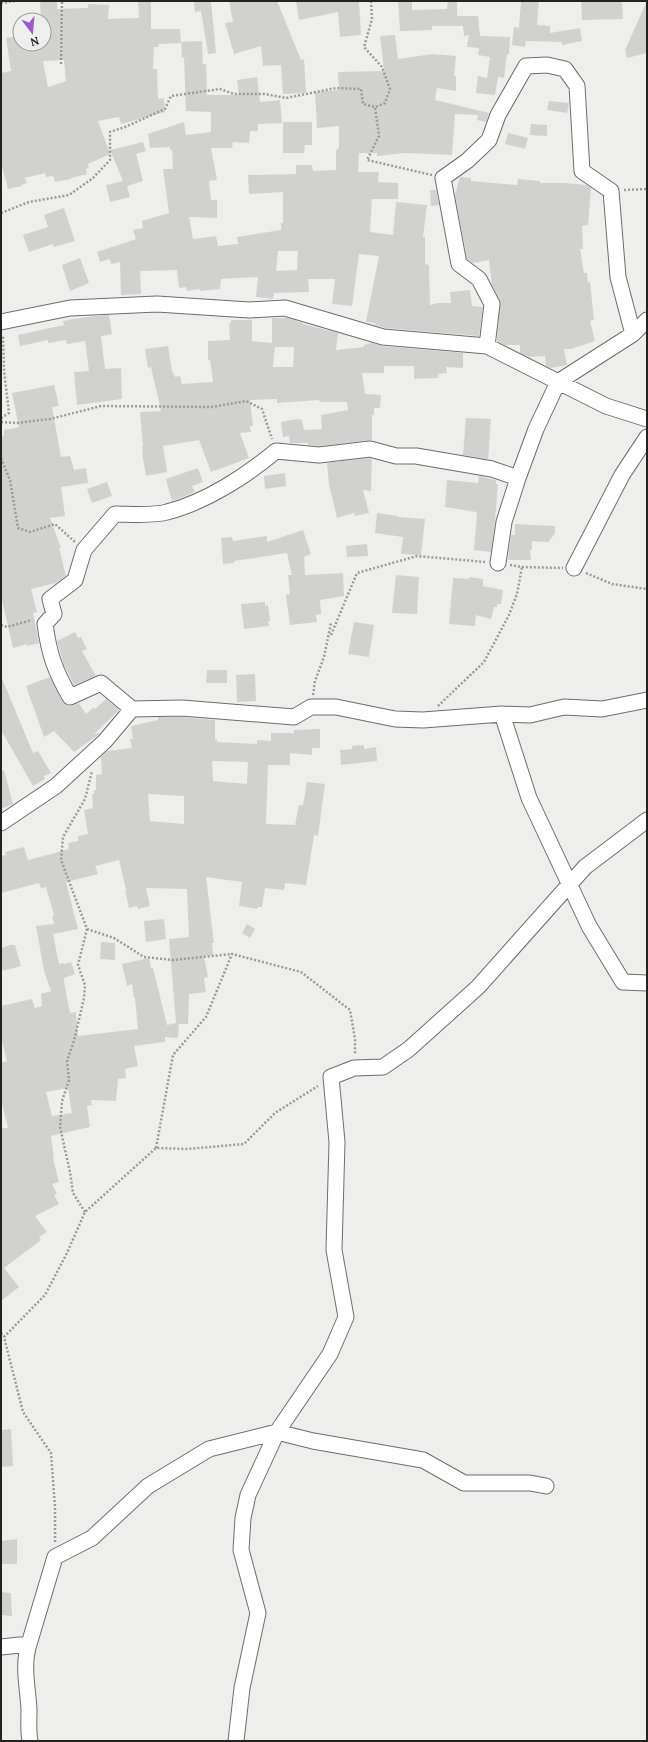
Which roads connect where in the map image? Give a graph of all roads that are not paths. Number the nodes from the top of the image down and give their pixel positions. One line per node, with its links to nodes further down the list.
1 (647, 320): 3 (street)
2 (2, 321): 4 (street)
3 (633, 334): 4 (street); 5 (street)
4 (487, 346): 5 (street)
5 (558, 382): 6 (street); 8 (street)
6 (647, 420)
7 (647, 437): 10 (street)
8 (518, 478): 9 (street); 12 (street)
9 (498, 563)
10 (574, 568)
11 (647, 700): 13 (street)
12 (132, 709): 13 (street); 15 (street)
13 (502, 714): 16 (street)
14 (647, 820): 16 (street)
15 (1, 823)
16 (569, 884): 17 (street); 18 (street)
17 (647, 983)
18 (277, 1432): 19 (street); 20 (street); 23 (street)
19 (546, 1486)
20 (30, 1644): 21 (street); 22 (street)
21 (1, 1646)
22 (30, 1741)
23 (236, 1741)

